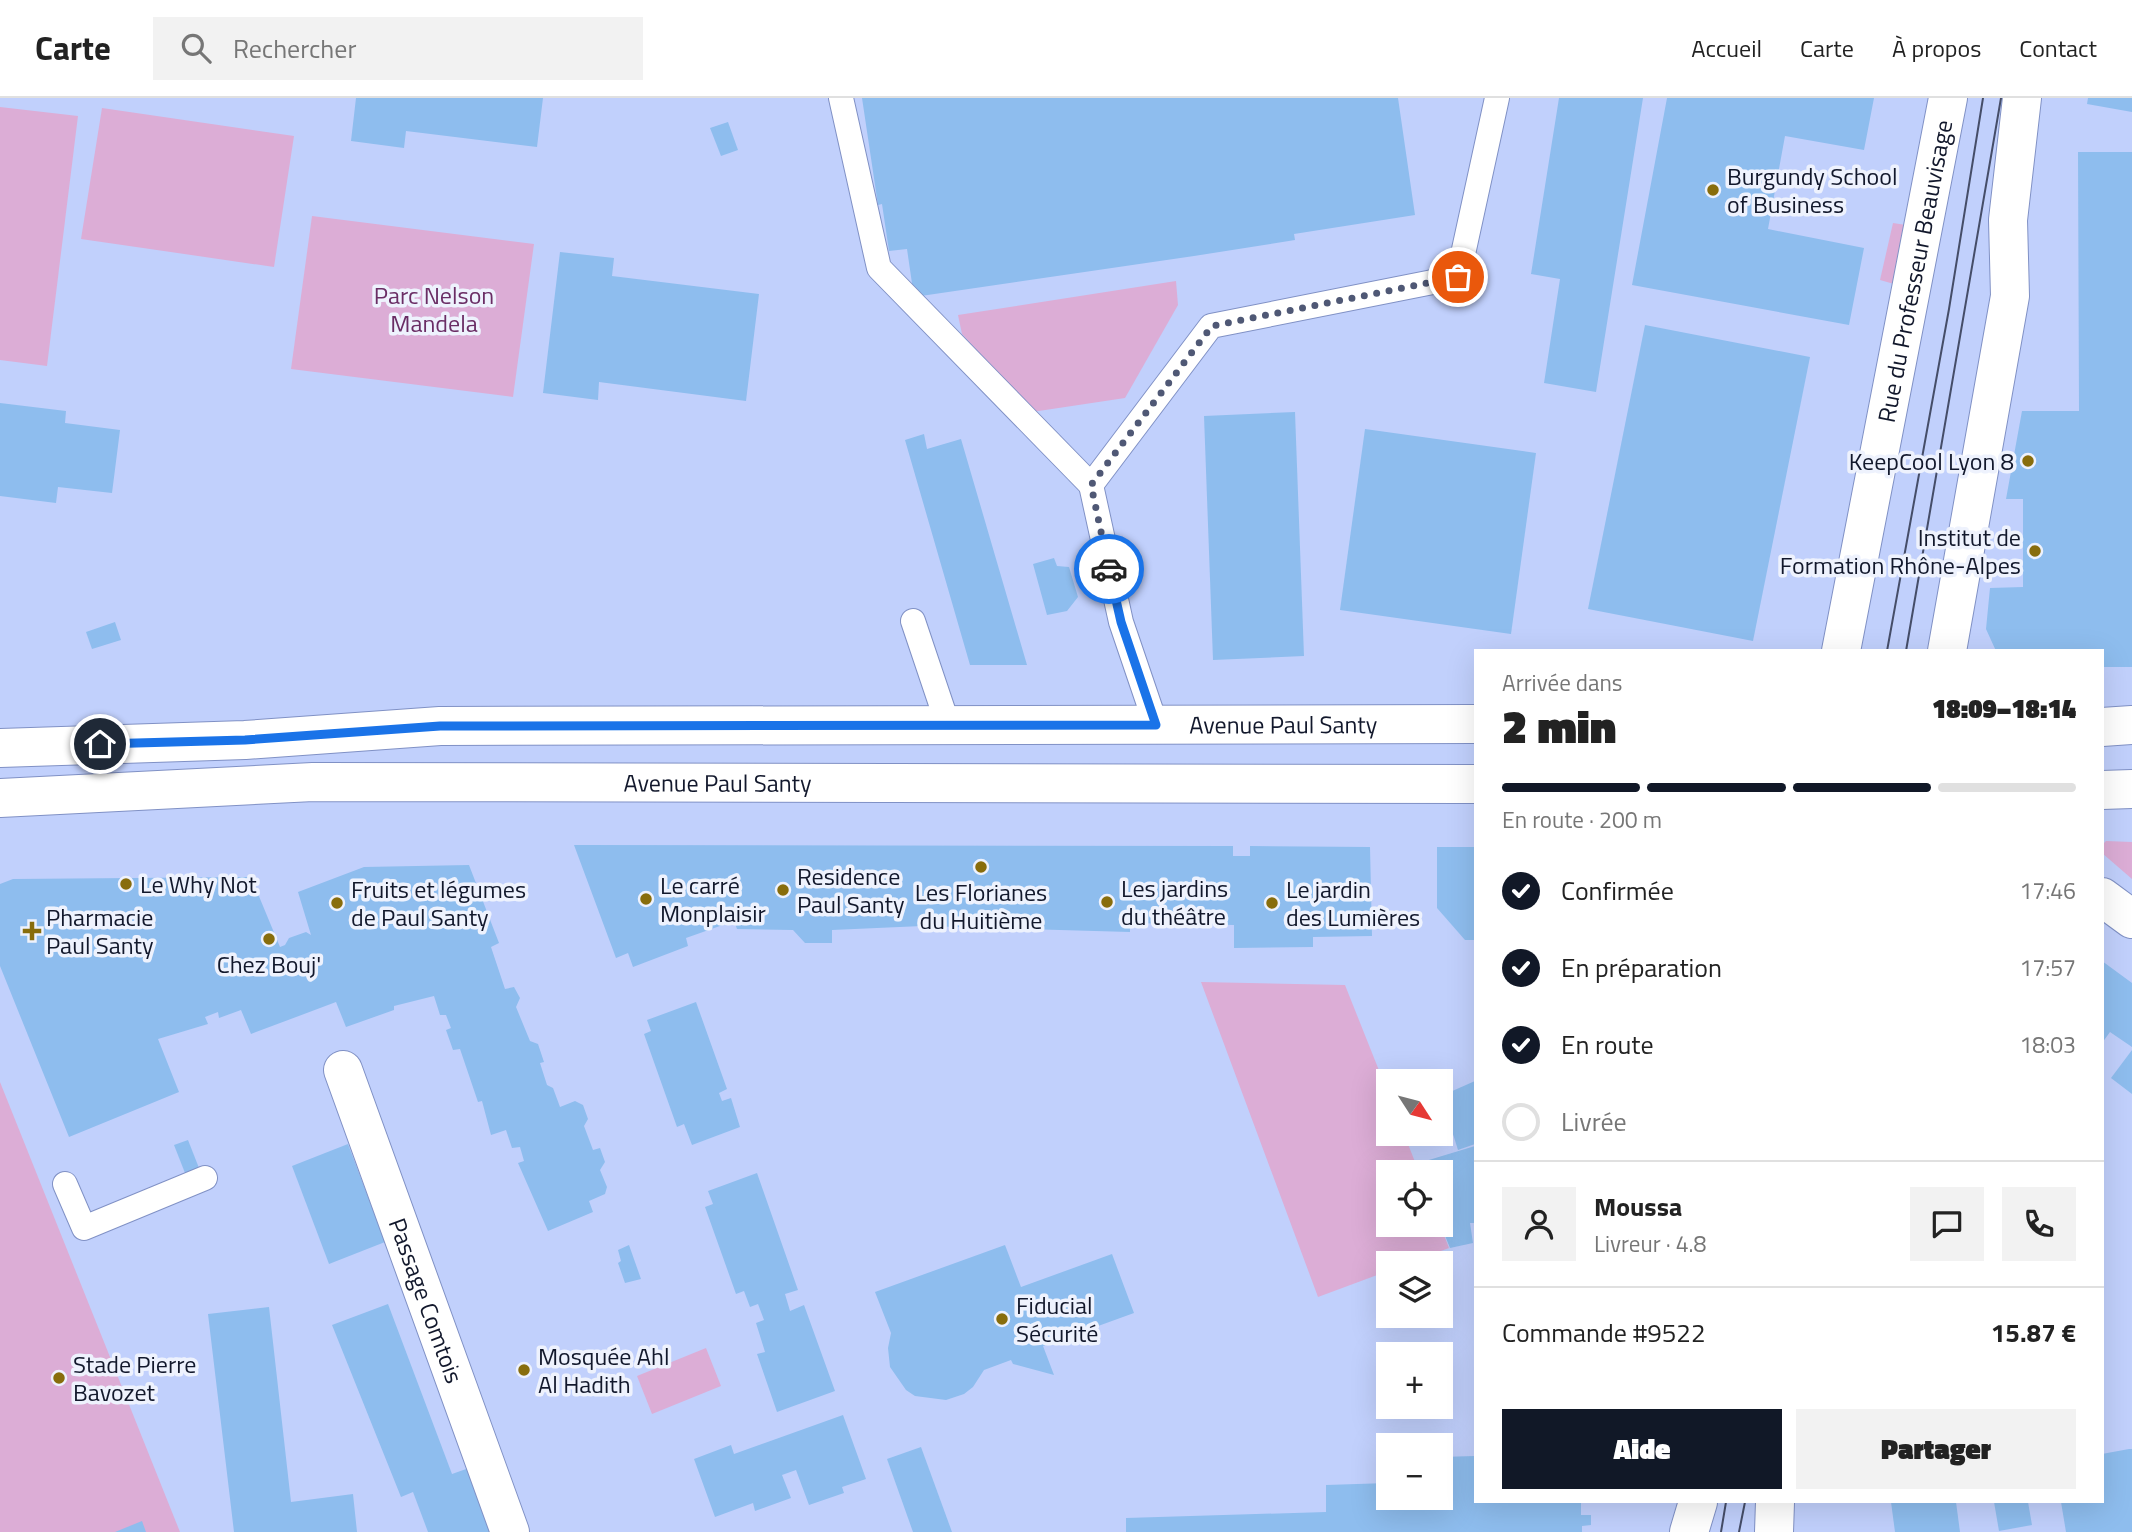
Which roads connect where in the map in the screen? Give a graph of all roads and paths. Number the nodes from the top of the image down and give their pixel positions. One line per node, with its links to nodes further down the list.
1 (841, 98): 5 (lane)
2 (1497, 98): 5 (lane)
3 (1948, 98): 7 (main road, Rue du Professeur Beauvisage)
4 (2022, 98): 8 (main road)
5 (1091, 485): 11 (lane)
6 (913, 621): 10 (lane)
7 (1841, 649)
8 (1947, 649)
9 (1457, 724): 11 (main road, Avenue Paul Santy); 15 (main road)
10 (948, 725): 11 (main road, Avenue Paul Santy); 14 (main road, Avenue Paul Santy)
11 (1156, 725)
12 (2132, 725): 13 (main road)
13 (2104, 727)
14 (0, 748)
15 (1418, 784): 16 (main road, Avenue Paul Santy); 19 (main road, Avenue Paul Santy)
16 (1474, 784)
17 (2132, 789): 18 (main road)
18 (2104, 790)
19 (0, 798)
20 (2104, 898): 21 (main road)
21 (2132, 919)
22 (343, 1070): 27 (main road, Passage Comtois)
23 (205, 1178): 24 (lane)
24 (65, 1184)
25 (1698, 1503): 28 (main road)
26 (1775, 1503): 29 (main road)
27 (510, 1532)
28 (1689, 1532)
29 (1774, 1532)

